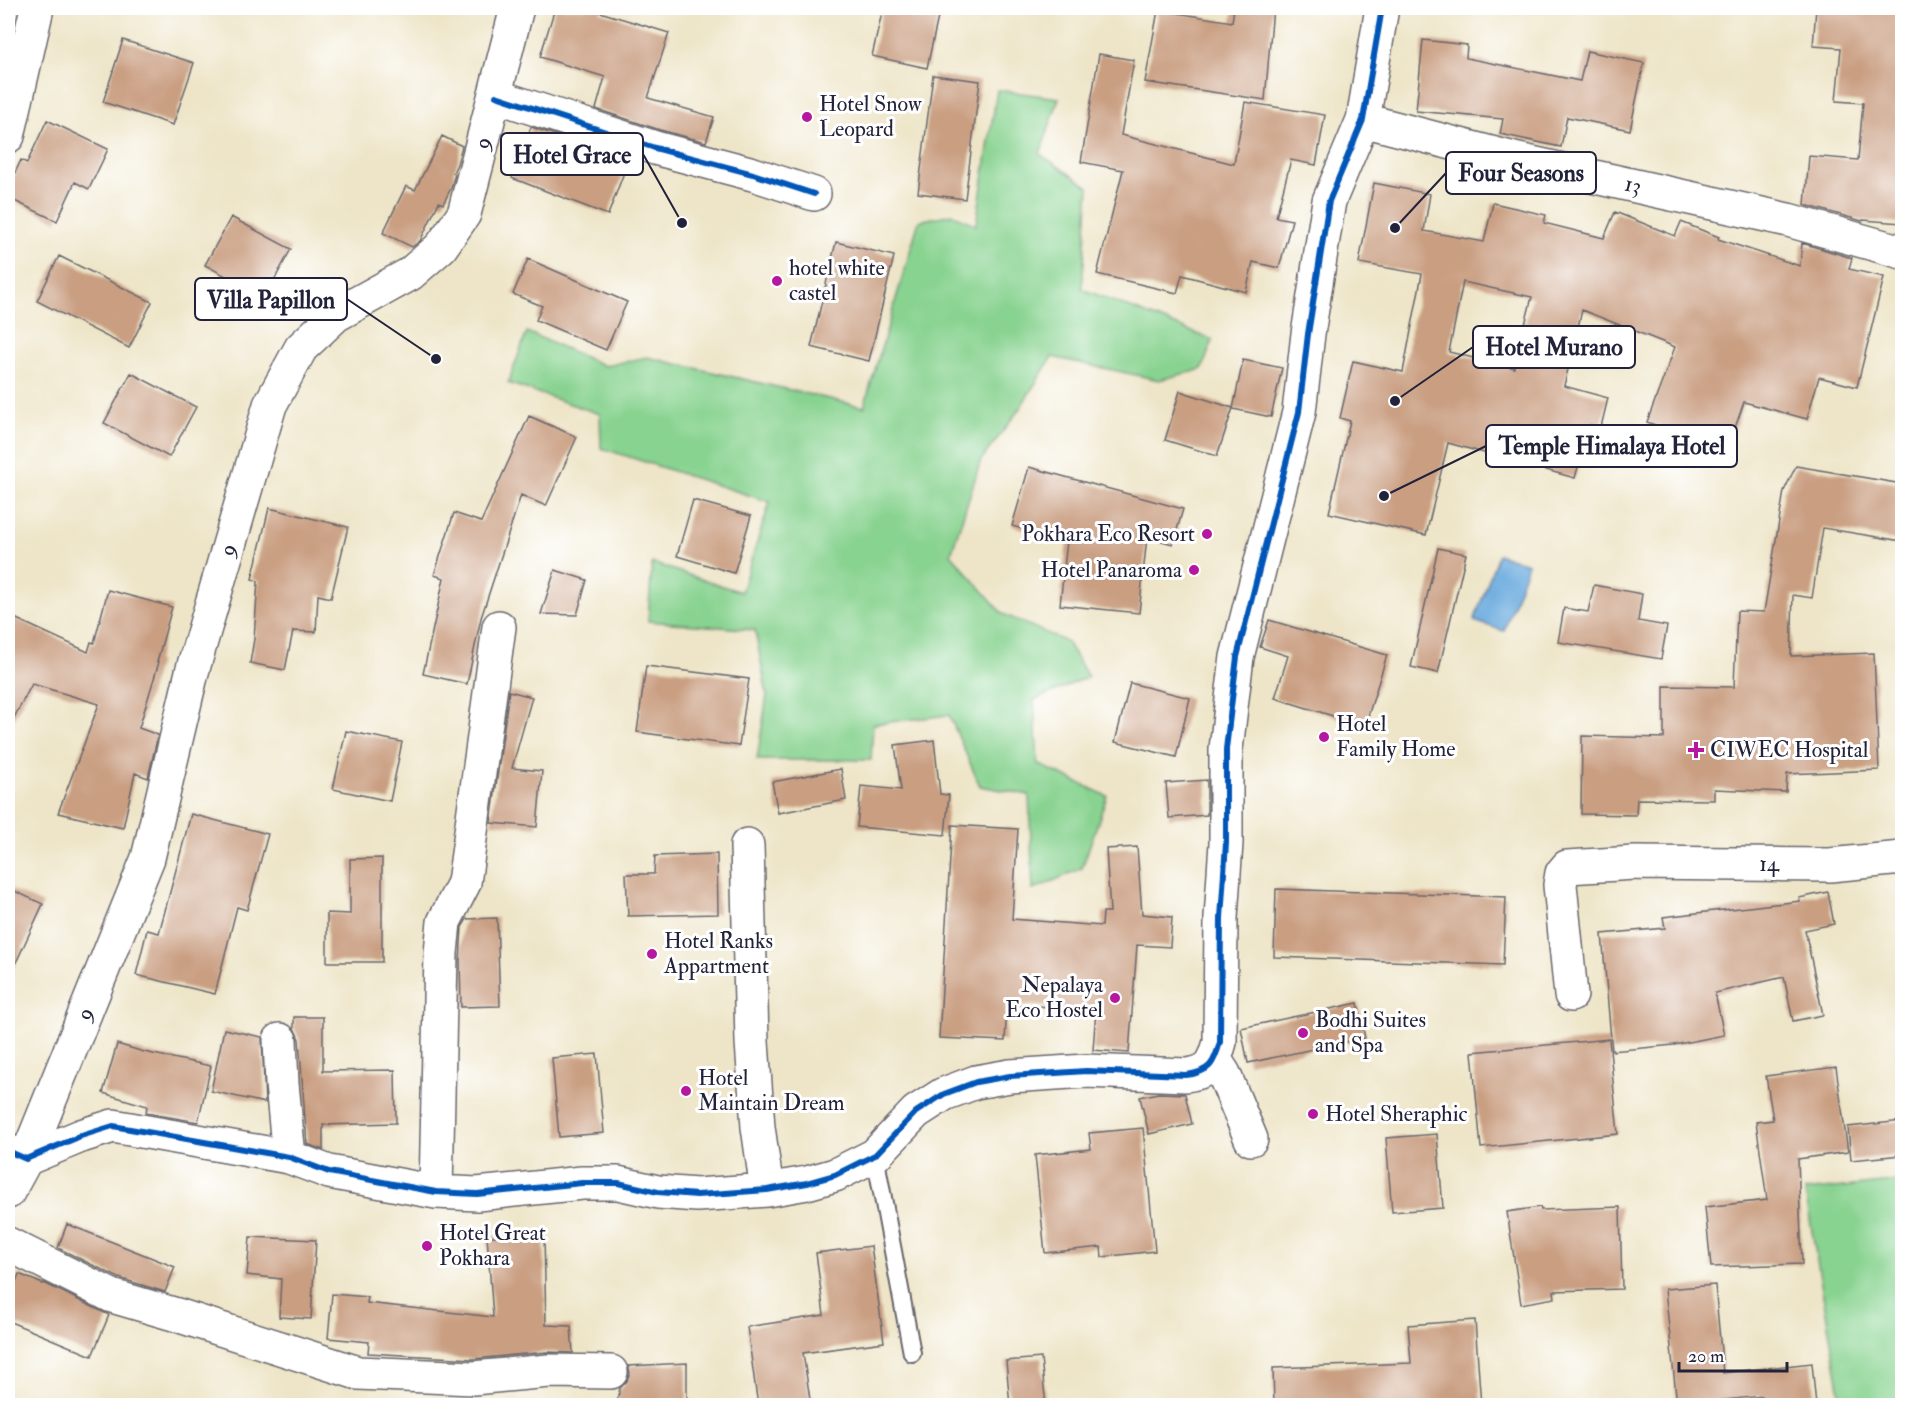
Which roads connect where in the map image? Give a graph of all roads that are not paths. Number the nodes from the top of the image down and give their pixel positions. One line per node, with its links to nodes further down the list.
1 (38, 8): 6 (street)
2 (517, 8): 4 (street, 9 / 9)
3 (1382, 8): 5 (street)
4 (495, 96): 7 (street); 16 (street, 9 / 9)
5 (1363, 120): 8 (street, 13 / 13); 14 (street)
6 (8, 136)
7 (814, 194)
8 (1902, 252)
9 (499, 627): 21 (street)
10 (747, 845): 19 (street)
11 (1902, 858): 12 (street, 14 / 14)
12 (1571, 995)
13 (280, 1040): 18 (street)
14 (1215, 1060): 15 (street); 17 (street)
15 (1251, 1139)
16 (17, 1155): 18 (street); 20 (street, 9)
17 (875, 1155): 19 (street); 23 (lane)
18 (289, 1156): 21 (street)
19 (767, 1190): 21 (street)
20 (8, 1192)
21 (436, 1192)
22 (8, 1244): 24 (street)
23 (912, 1353)
24 (611, 1372)

